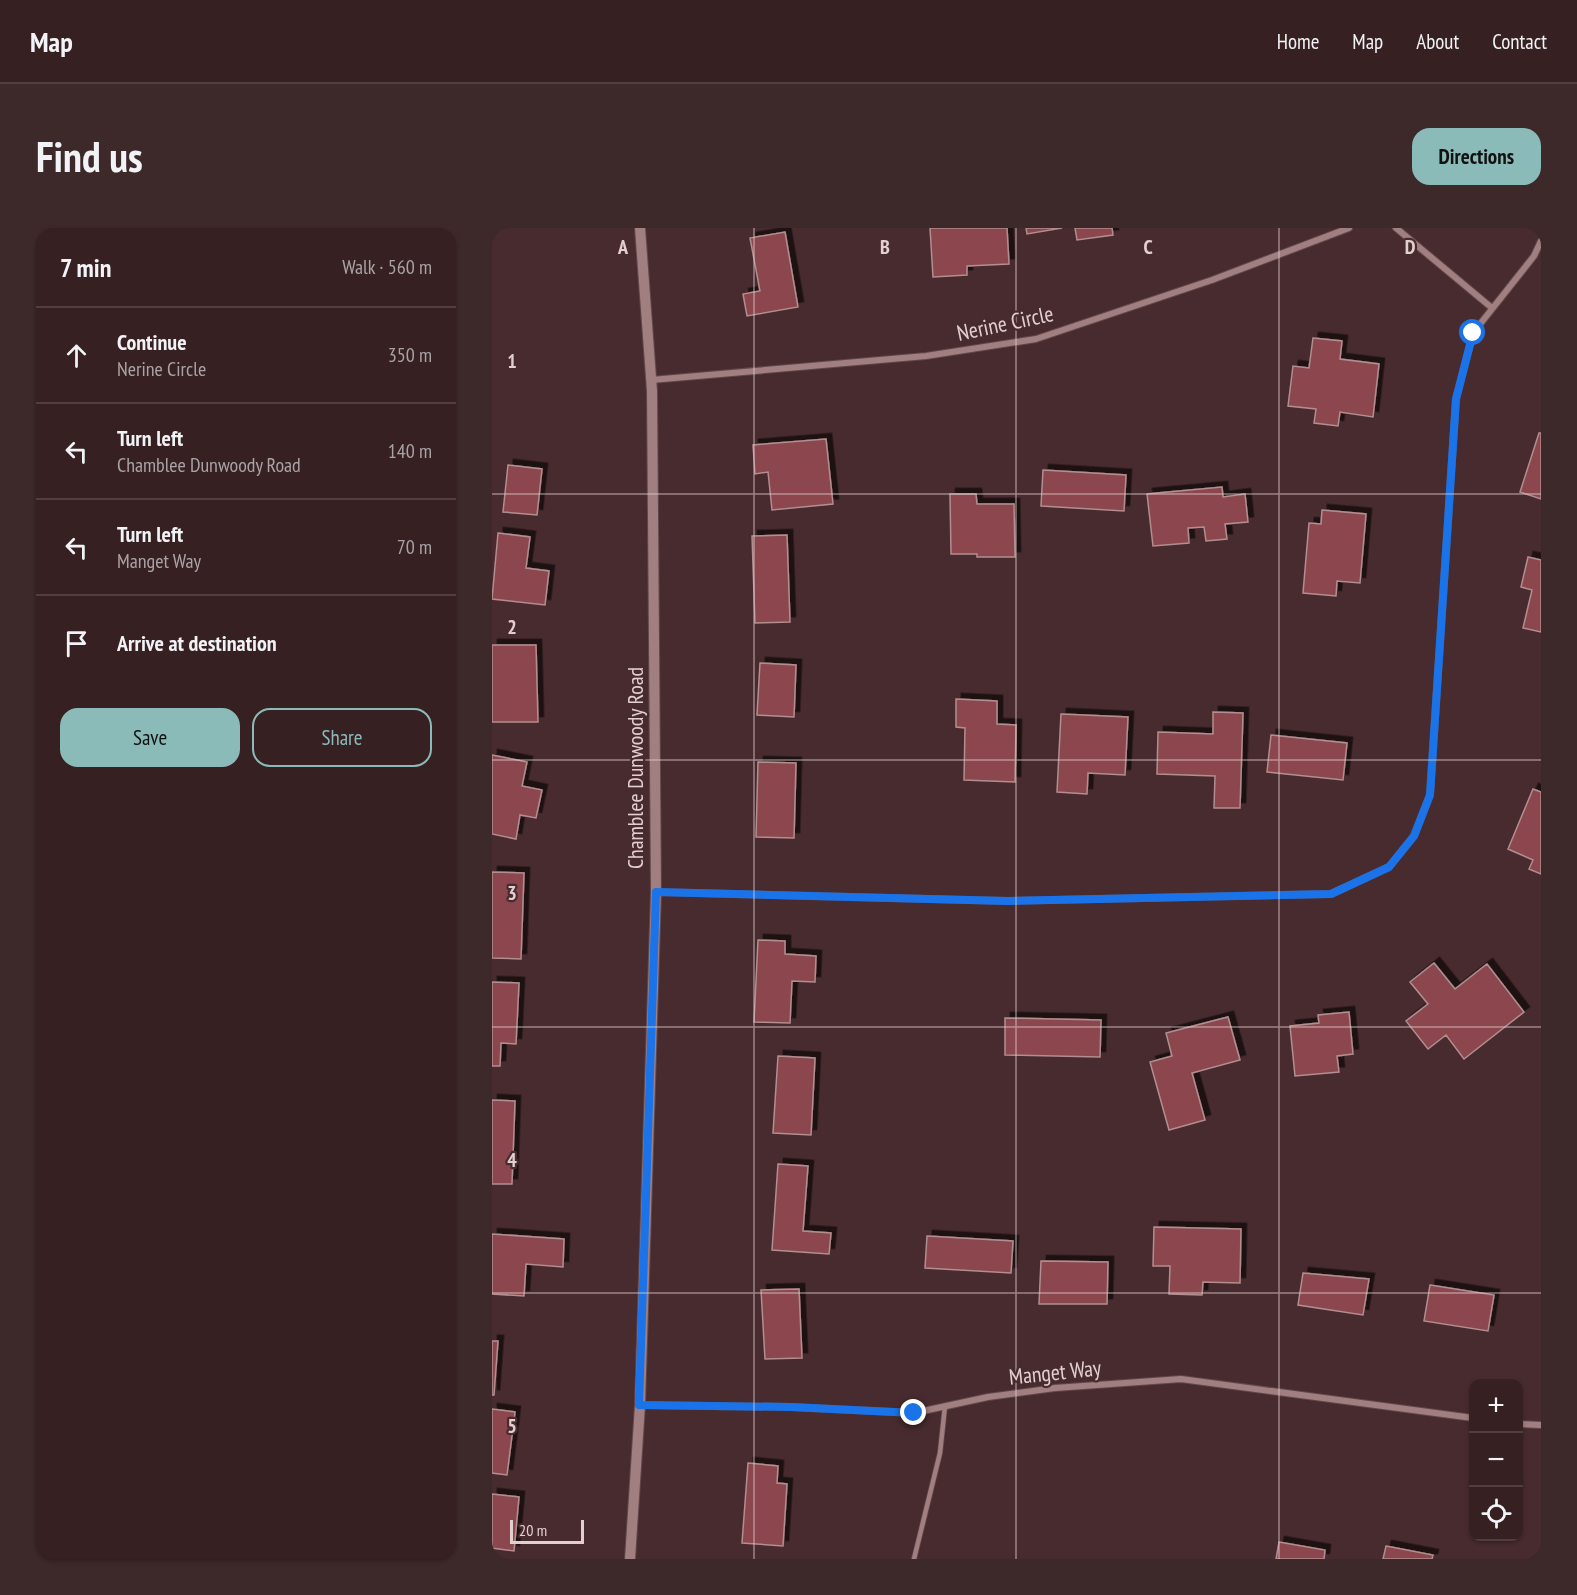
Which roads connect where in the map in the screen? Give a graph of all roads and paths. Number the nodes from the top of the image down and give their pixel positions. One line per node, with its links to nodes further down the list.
1 (640, 228): 6 (street, Chamblee Dunwoody Road)
2 (1349, 228): 6 (street, Nerine Circle)
3 (1396, 228): 5 (street)
4 (1541, 242): 5 (street)
5 (1491, 308): 7 (street)
6 (651, 380): 7 (street, Chamblee Dunwoody Road)
7 (656, 892): 8 (street, Chamblee Dunwoody Road)
8 (639, 1405): 9 (street, Manget Way); 13 (street, Chamblee Dunwoody Road)
9 (945, 1406): 10 (street, Manget Way); 14 (lane)
10 (1469, 1417)
11 (1523, 1424): 12 (street)
12 (1541, 1425)
13 (630, 1559)
14 (914, 1559)

